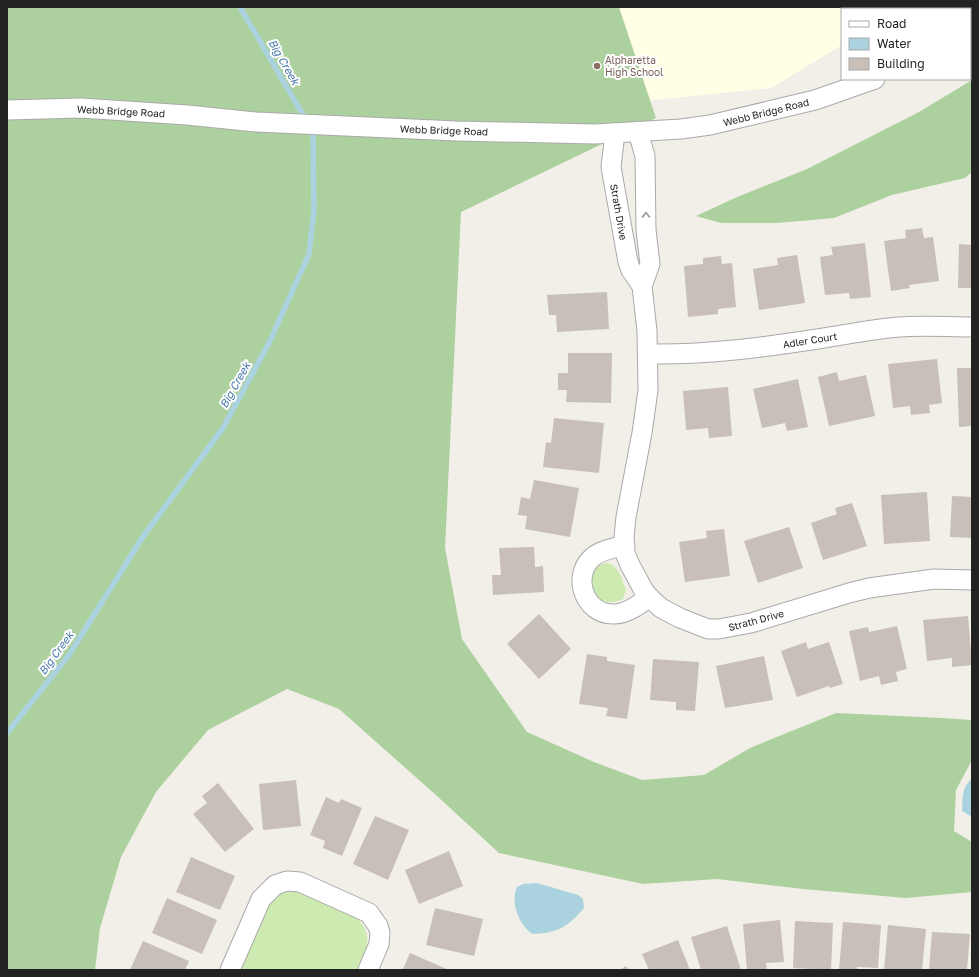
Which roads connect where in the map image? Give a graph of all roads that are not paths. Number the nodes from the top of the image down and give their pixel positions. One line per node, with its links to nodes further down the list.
1 (872, 80): 3 (street, Webb Bridge Road)
2 (7, 110): 4 (street, Webb Bridge Road)
3 (638, 132): 4 (street, Webb Bridge Road); 5 (street, Strath Drive, one-way to 3)
4 (615, 133): 6 (street, Strath Drive)
5 (647, 237): 6 (street); 7 (street, Strath Drive)
6 (624, 241): 7 (street, Strath Drive)
7 (642, 286): 9 (street, Strath Drive)
8 (972, 327): 9 (street, Adler Court)
9 (649, 354): 10 (street, Strath Drive)
10 (625, 545): 12 (street, Strath Drive); 12 (street)
11 (972, 580): 12 (street, Strath Drive)
12 (649, 597)
13 (230, 970): 14 (street)
14 (368, 970)

